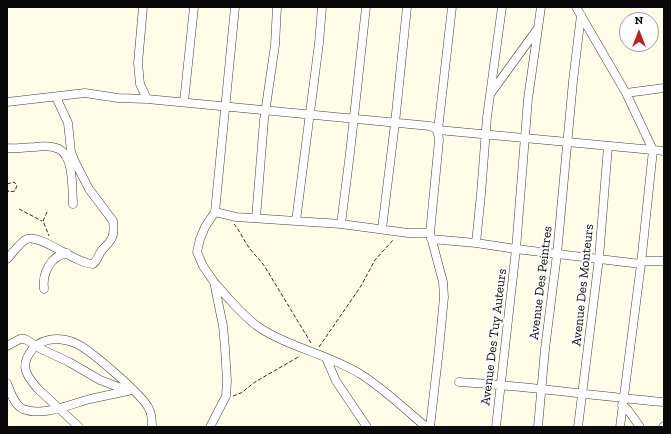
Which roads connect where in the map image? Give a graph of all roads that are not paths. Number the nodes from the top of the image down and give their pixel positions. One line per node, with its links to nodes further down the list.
1 (142, 7): 18 (street)
2 (194, 7): 20 (street)
3 (235, 7): 21 (street)
4 (277, 7): 22 (street)
5 (322, 7): 23 (street)
6 (366, 7): 24 (street)
7 (407, 7): 25 (street)
8 (452, 7): 26 (street)
9 (502, 7): 16 (street)
10 (541, 7): 13 (street, Avenue Des Tuy Auteurs)
11 (576, 7): 12 (street)
12 (581, 15): 15 (street); 29 (street, Avenue Des Peintres)
13 (539, 28): 16 (street); 28 (street, Avenue Des Tuy Auteurs)
14 (664, 88): 15 (street)
15 (626, 92): 32 (street)
16 (490, 94): 27 (street)
17 (56, 97): 18 (street); 19 (street); 43 (street)
18 (147, 99): 20 (street)
19 (7, 102)
20 (184, 102): 21 (street)
21 (225, 106): 22 (street); 35 (street)
22 (265, 110): 23 (street); 36 (street)
23 (310, 114): 24 (street); 37 (street)
24 (354, 118): 25 (street); 38 (street)
25 (395, 123): 26 (street); 39 (street)
26 (438, 130): 27 (street); 40 (street)
27 (485, 135): 28 (street); 41 (street)
28 (524, 138): 29 (street); 42 (street, Avenue Des Tuy Auteurs)
29 (568, 143): 30 (street); 44 (street, Avenue Des Peintres)
30 (608, 146): 32 (street); 45 (street, Avenue Des Monteurs)
31 (7, 148): 34 (street)
32 (652, 150): 33 (street); 48 (street)
33 (664, 151)
34 (73, 204)
35 (215, 212): 36 (street); 49 (street)
36 (256, 218): 37 (street)
37 (296, 221): 38 (street)
38 (341, 224): 39 (street)
39 (382, 229): 40 (street)
40 (431, 236): 41 (street); 68 (street)
41 (476, 243): 42 (street)
42 (516, 249): 44 (street); 56 (street, Avenue Des Tuy Auteurs)
43 (67, 253): 46 (street); 50 (street)
44 (557, 254): 45 (street); 57 (street, Avenue Des Peintres)
45 (599, 258): 48 (street); 59 (street, Avenue Des Monteurs)
46 (7, 259)
47 (664, 261): 48 (street)
48 (641, 262): 60 (street)
49 (214, 282): 53 (street); 65 (street)
50 (44, 290)
51 (7, 346): 52 (street)
52 (36, 346): 58 (street); 58 (street); 62 (street)
53 (326, 358): 66 (street); 67 (street)
54 (459, 382): 56 (street)
55 (7, 383): 62 (street)
56 (501, 384): 57 (street); 69 (street, Avenue Des Tuy Auteurs)
57 (542, 388): 59 (street); 70 (street, Avenue Des Peintres)
58 (132, 390): 62 (street); 64 (street)
59 (582, 393): 60 (street); 71 (street, Avenue Des Monteurs)
60 (622, 402): 61 (street); 72 (street); 73 (street)
61 (664, 402)
62 (60, 408): 63 (street)
63 (79, 427)
64 (152, 427)
65 (210, 427)
66 (367, 427)
67 (426, 427)
68 (430, 427)
69 (496, 427)
70 (538, 427)
71 (578, 427)
72 (620, 427)
73 (640, 427)

